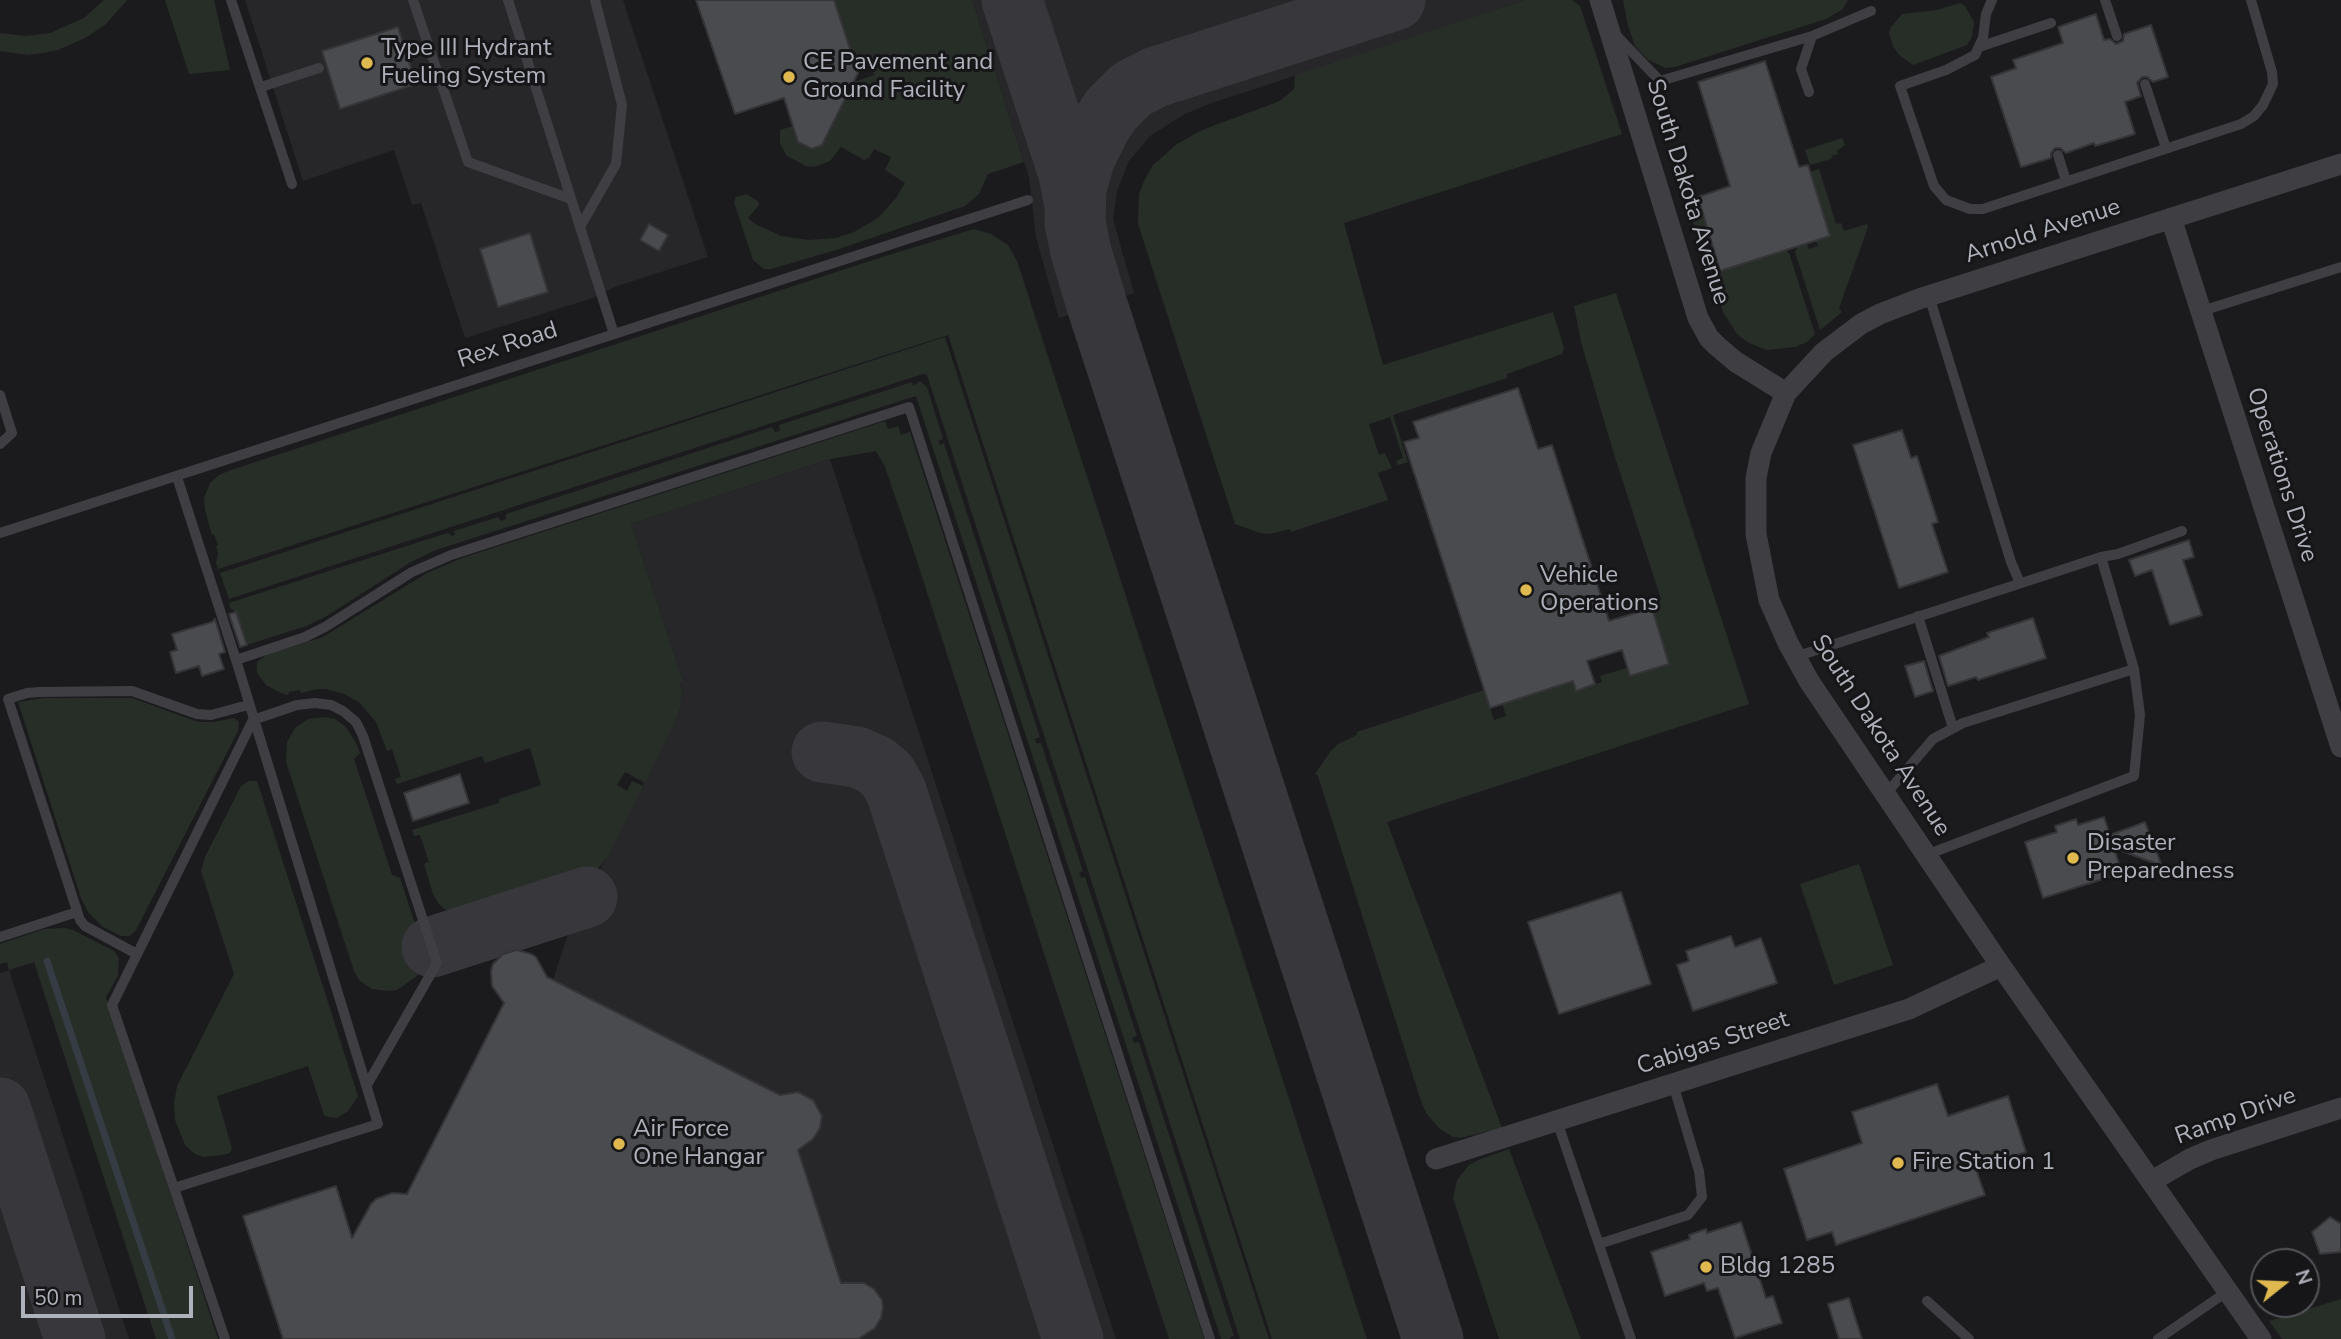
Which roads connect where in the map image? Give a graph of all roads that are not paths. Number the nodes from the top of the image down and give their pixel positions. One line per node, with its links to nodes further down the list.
1 (231, 0): 17 (lane)
2 (413, 0): 24 (lane)
3 (508, 0): 24 (lane)
4 (595, 0): 27 (lane)
5 (1600, 0): 11 (street, South Dakota Avenue)
6 (1992, 0): 14 (lane)
7 (2105, 0): 13 (lane)
8 (2252, 0): 19 (lane)
9 (1871, 11): 12 (lane)
10 (2050, 23): 14 (lane)
11 (1609, 28): 12 (lane); 32 (street, South Dakota Avenue)
12 (1812, 36): 18 (lane)
13 (2117, 36)
14 (1979, 47): 22 (lane)
15 (319, 68): 17 (lane)
16 (2145, 84): 19 (lane)
17 (261, 87): 23 (lane)
18 (1808, 92)
19 (2166, 148): 22 (lane)
20 (2058, 155): 22 (lane)
21 (2341, 164): 26 (street, Arnold Avenue)
22 (2066, 181)
23 (292, 184)
24 (571, 199): 27 (lane)
25 (1028, 200): 31 (lane, Rex Road)
26 (2171, 218): 29 (street, Arnold Avenue); 30 (street, Operations Drive)
27 (580, 227): 31 (lane)
28 (2341, 267): 30 (lane)
29 (1929, 296): 32 (street, Arnold Avenue); 39 (lane)
30 (2202, 311): 47 (street, Operations Drive)
31 (614, 334): 35 (lane, Rex Road)
32 (1786, 393): 41 (street, South Dakota Avenue)
33 (0, 395): 34 (lane)
34 (0, 443)
35 (177, 477): 37 (lane, Rex Road); 42 (lane)
36 (2182, 531): 38 (lane)
37 (0, 533)
38 (2101, 557): 39 (lane); 43 (lane)
39 (2020, 583): 40 (lane)
40 (1918, 617): 41 (lane); 46 (lane)
41 (1795, 657): 48 (street, South Dakota Avenue)
42 (236, 660): 44 (lane); 65 (lane)
43 (2134, 669): 46 (lane); 49 (lane)
44 (248, 705): 45 (lane); 50 (lane)
45 (253, 720): 52 (lane); 55 (lane); 55 (lane)
46 (1953, 728): 48 (lane)
47 (2341, 747)
48 (1885, 795): 49 (street, South Dakota Avenue)
49 (1926, 855): 53 (street, South Dakota Avenue)
50 (77, 912): 51 (lane); 52 (lane)
51 (0, 937)
52 (137, 954): 60 (lane)
53 (2001, 966): 54 (street, Cabigas Street); 59 (street, South Dakota Avenue)
54 (1672, 1084): 57 (street, Cabigas Street); 61 (lane)
55 (367, 1085): 60 (lane)
56 (2341, 1108): 59 (street, Ramp Drive)
57 (1557, 1121): 58 (street, Cabigas Street); 61 (lane)
58 (1436, 1159)
59 (2152, 1181): 62 (street, South Dakota Avenue)
60 (174, 1188): 64 (lane)
61 (1599, 1244): 66 (lane)
62 (2228, 1290): 68 (lane); 69 (street, South Dakota Avenue)
63 (1927, 1301): 67 (lane)
64 (225, 1339)
65 (1210, 1339)
66 (1631, 1339)
67 (1969, 1339)
68 (2158, 1339)
69 (2261, 1339)

